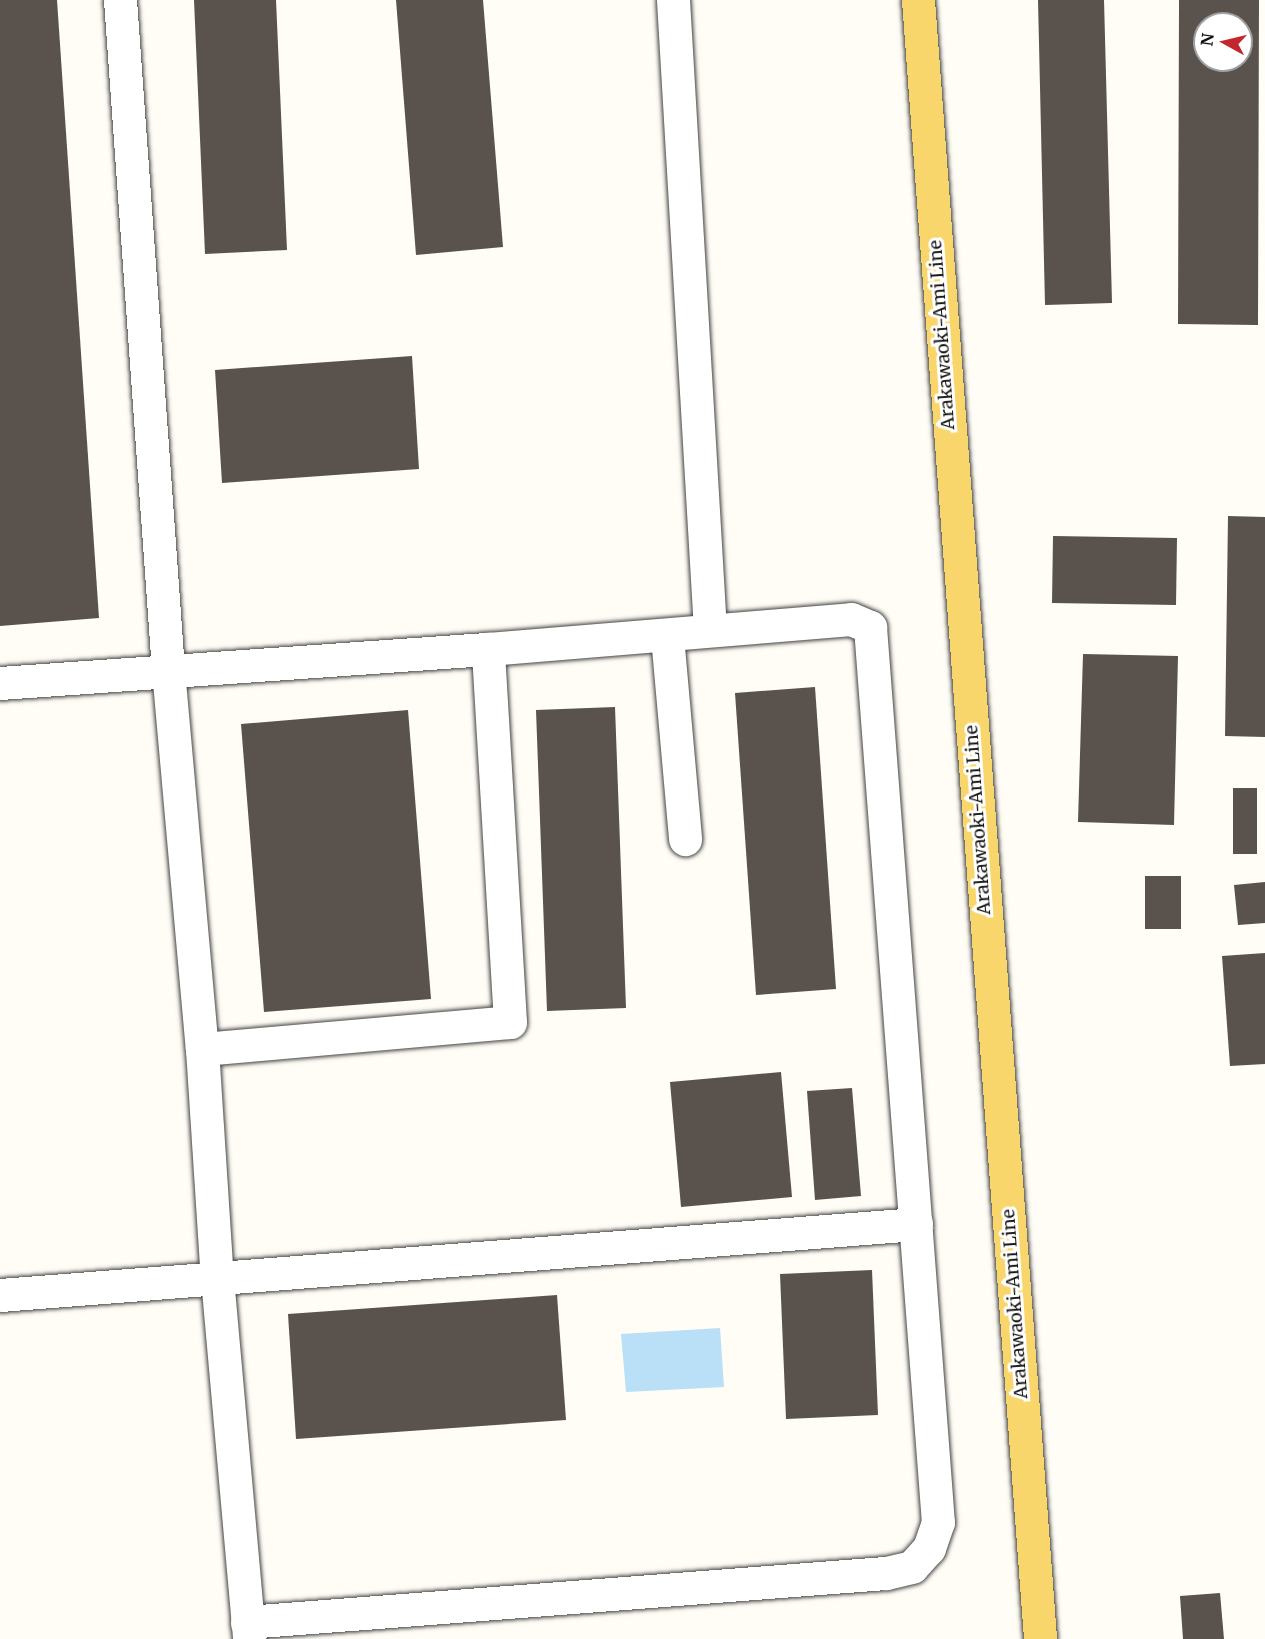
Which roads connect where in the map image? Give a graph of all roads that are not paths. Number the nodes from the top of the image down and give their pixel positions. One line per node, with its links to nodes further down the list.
1 (120, 0): 7 (lane)
2 (673, 0): 4 (lane)
3 (918, 0): 15 (main road, Arakawaoki-Ami Line)
4 (710, 630): 5 (lane); 11 (lane)
5 (667, 636): 6 (lane); 9 (lane)
6 (488, 649): 7 (lane); 10 (lane)
7 (168, 670): 8 (lane); 10 (lane)
8 (0, 683)
9 (685, 839)
10 (202, 1049): 12 (lane)
11 (916, 1224): 12 (lane); 14 (lane)
12 (217, 1278): 13 (lane); 14 (lane)
13 (0, 1295)
14 (248, 1631)
15 (1040, 1639)

